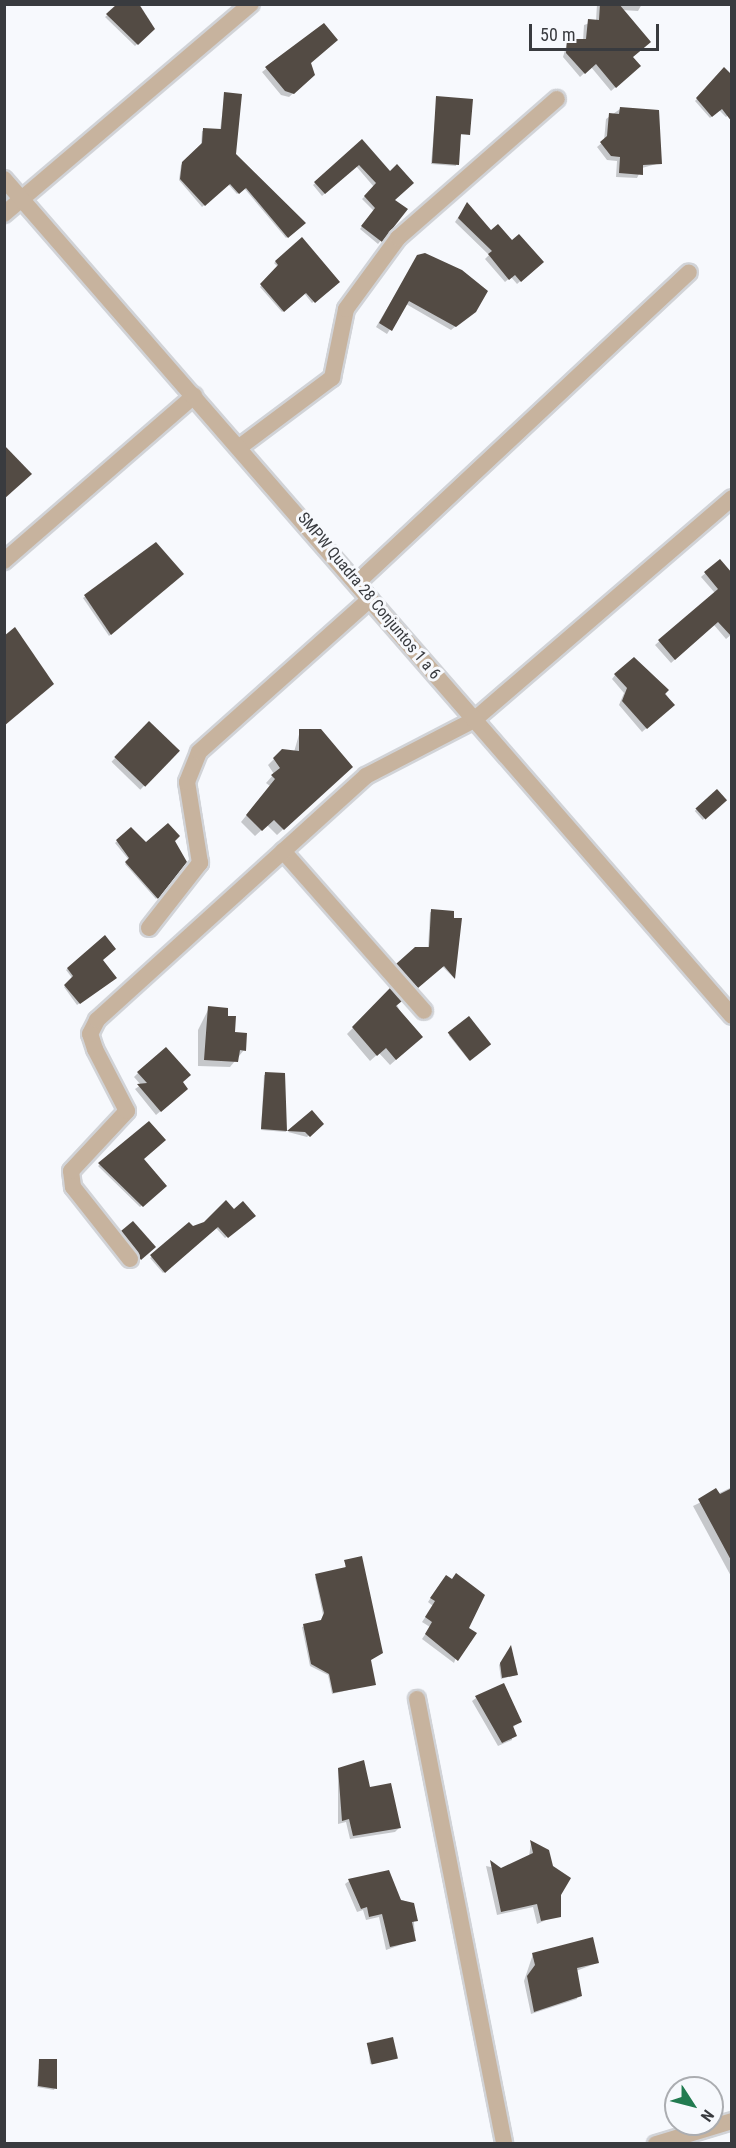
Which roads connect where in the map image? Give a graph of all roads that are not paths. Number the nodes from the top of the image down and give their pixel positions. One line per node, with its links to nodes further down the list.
1 (251, 4): 4 (street)
2 (557, 99): 8 (street)
3 (4, 179): 4 (street, SMPW Quadra 28 Conjuntos 1 a 6)
4 (22, 199): 5 (street); 7 (street, SMPW Quadra 28 Conjuntos 1 a 6)
5 (4, 214)
6 (689, 272): 11 (street)
7 (194, 396): 8 (street, SMPW Quadra 28 Conjuntos 1 a 6); 10 (street)
8 (241, 446): 11 (street, SMPW Quadra 28 Conjuntos 1 a 6)
9 (732, 498): 13 (street)
10 (4, 561)
11 (357, 582): 12 (street, SMPW Quadra 28 Conjuntos 1 a 6)
12 (370, 599): 13 (street, SMPW Quadra 28 Conjuntos 1 a 6); 15 (street)
13 (474, 720): 14 (street); 17 (street, SMPW Quadra 28 Conjuntos 1 a 6)
14 (283, 851): 16 (street); 18 (street)
15 (149, 928)
16 (424, 1011)
17 (732, 1016)
18 (130, 1259)
19 (417, 1699): 21 (street)
20 (732, 2121): 22 (street)
21 (504, 2144)
22 (656, 2144)

